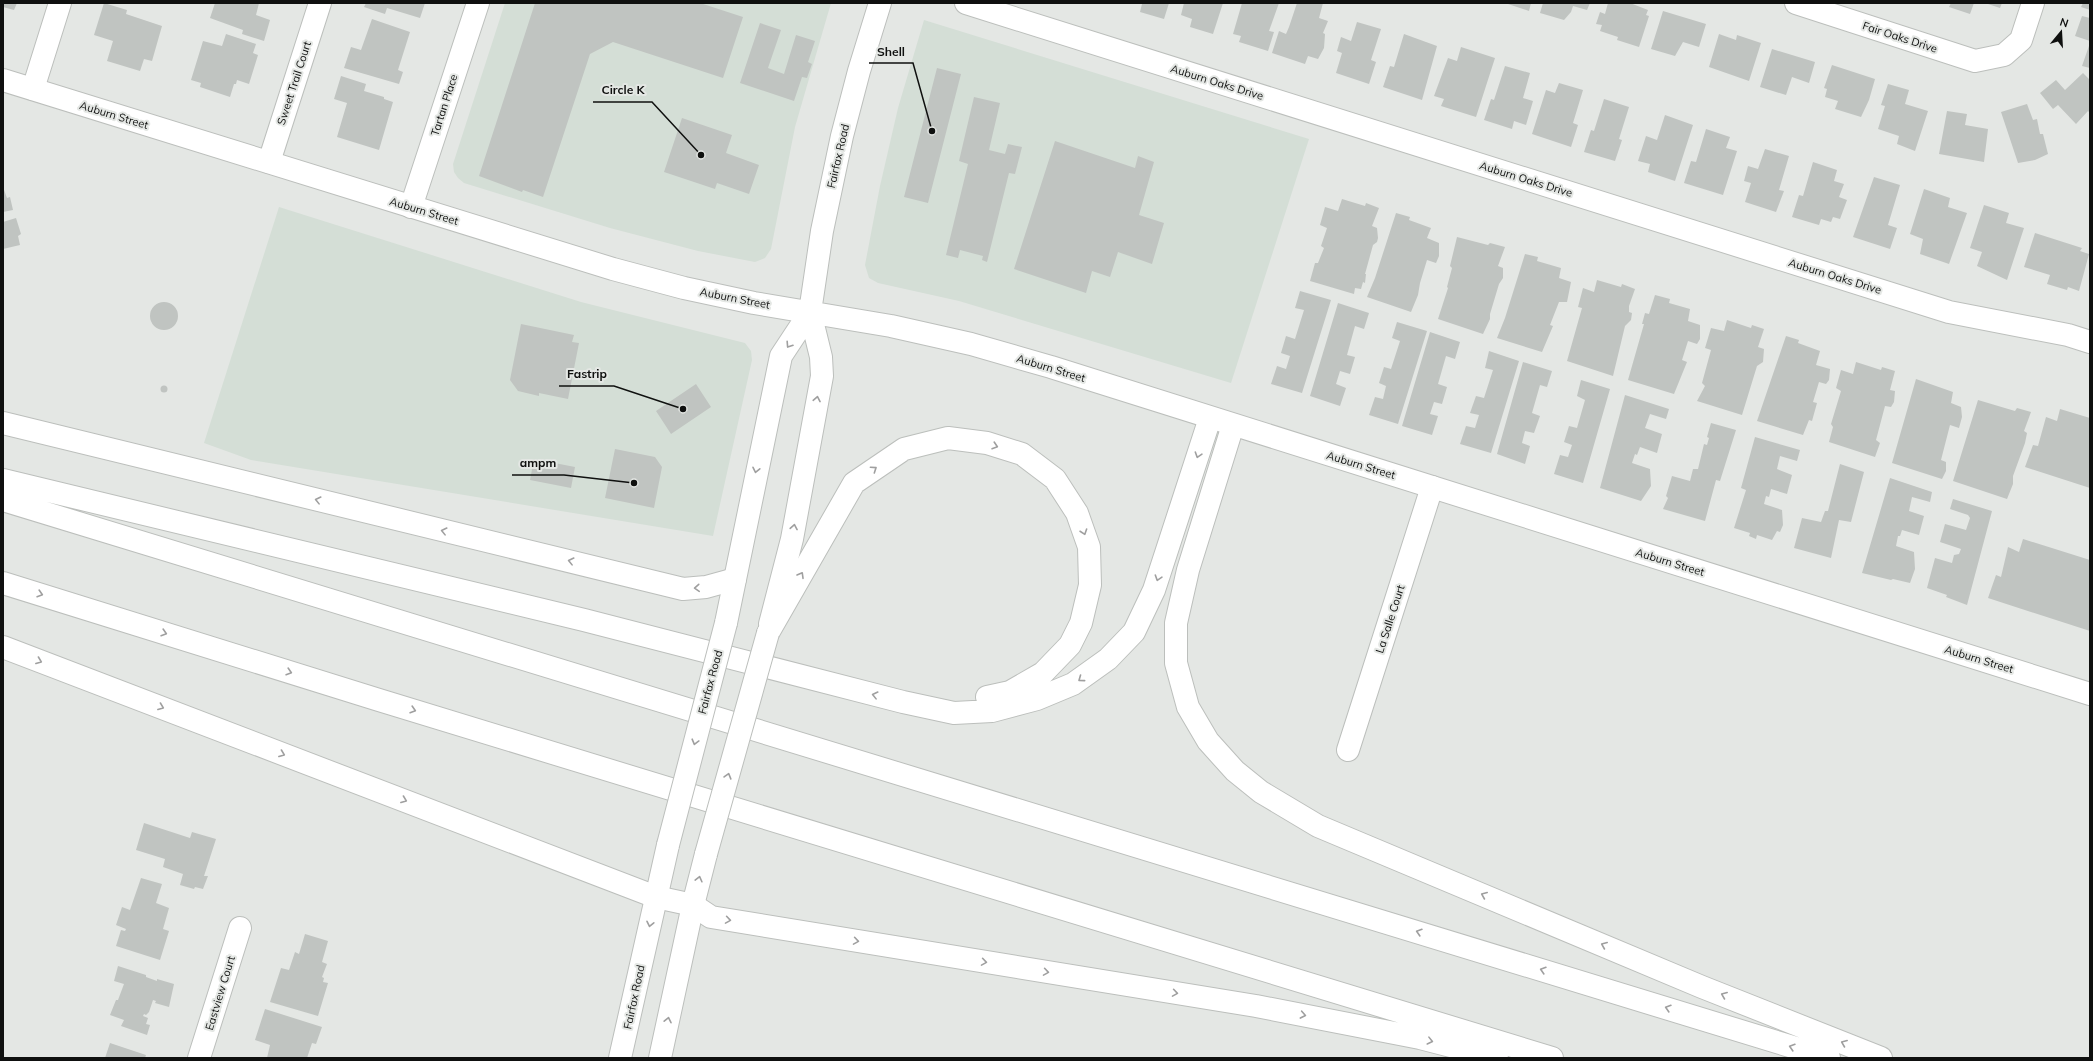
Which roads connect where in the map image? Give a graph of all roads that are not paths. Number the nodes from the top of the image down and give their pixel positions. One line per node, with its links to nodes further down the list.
1 (60, 3): 9 (main road)
2 (320, 3): 10 (main road, Sweet Trail Court)
3 (478, 3): 11 (main road, Tartan Place)
4 (880, 3): 12 (main road, Fairfax Road)
5 (966, 3): 13 (main road, Auburn Oaks Drive)
6 (1796, 3): 7 (main road, Fair Oaks Drive)
7 (2033, 3)
8 (3, 80): 9 (main road, Auburn Street)
9 (33, 89): 10 (main road, Auburn Street)
10 (269, 162): 11 (main road, Auburn Street)
11 (411, 207): 12 (main road, Auburn Street)
12 (810, 312): 14 (main road, Auburn Street); 20 (main road, Fairfax Road, one-way to 20); 22 (main road, Fairfax Road, one-way to 12)
13 (2090, 342)
14 (1210, 418): 16 (main road, Auburn Street); 25 (main road, one-way to 25)
15 (3, 423): 20 (main road, one-way to 15)
16 (1233, 425): 18 (main road, Auburn Street); 36 (main road, one-way to 16)
17 (3, 480): 25 (main road, one-way to 17)
18 (1432, 487): 24 (main road, Auburn Street); 26 (main road, La Salle Court)
19 (3, 500): 35 (main road, one-way to 19)
20 (735, 579): 27 (main road, Fairfax Road, one-way to 27, bridge)
21 (3, 583): 34 (main road, one-way to 34)
22 (768, 633): 25 (main road, one-way to 25); 28 (main road, Fairfax Road, one-way to 22, bridge)
23 (3, 647): 27 (main road, one-way to 27)
24 (2090, 694)
25 (903, 702)
26 (1348, 750)
27 (656, 897): 28 (main road); 31 (main road, Fairfax Road, one-way to 31)
28 (693, 905): 32 (main road, Fairfax Road, one-way to 28); 33 (main road, one-way to 33)
29 (240, 928): 30 (main road, Eastview Court)
30 (199, 1058)
31 (620, 1058)
32 (660, 1058)
33 (1497, 1058)
34 (1552, 1058)
35 (1829, 1058)
36 (1881, 1058)

